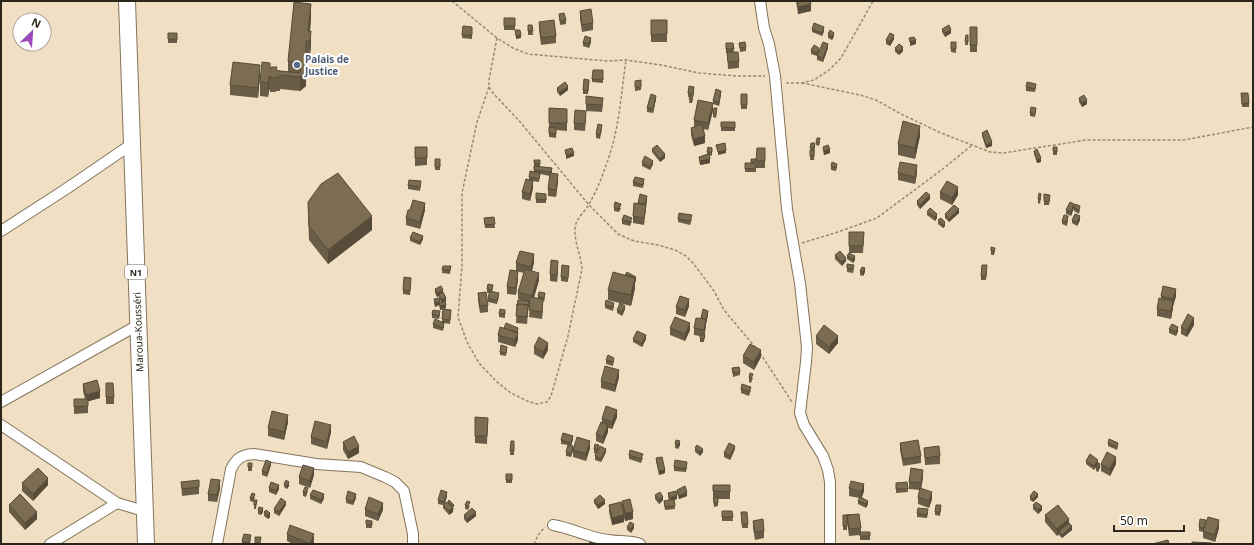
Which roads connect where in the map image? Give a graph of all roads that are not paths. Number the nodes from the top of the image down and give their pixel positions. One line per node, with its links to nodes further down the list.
1 (127, 1): 3 (highway, Maroua-Kousséri / N1)
2 (760, 1): 16 (street)
3 (132, 144): 4 (street); 5 (highway, Maroua-Kousséri / N1)
4 (1, 231)
5 (138, 325): 6 (street); 9 (highway, Maroua-Kousséri / N1)
6 (1, 402)
7 (1, 425): 8 (street)
8 (117, 503): 9 (street); 11 (street)
9 (144, 511): 12 (highway, Maroua-Kousséri / N1)
10 (553, 525): 15 (street)
11 (50, 544)
12 (146, 544)
13 (217, 544): 14 (street)
14 (413, 544)
15 (640, 544)
16 (830, 544)

